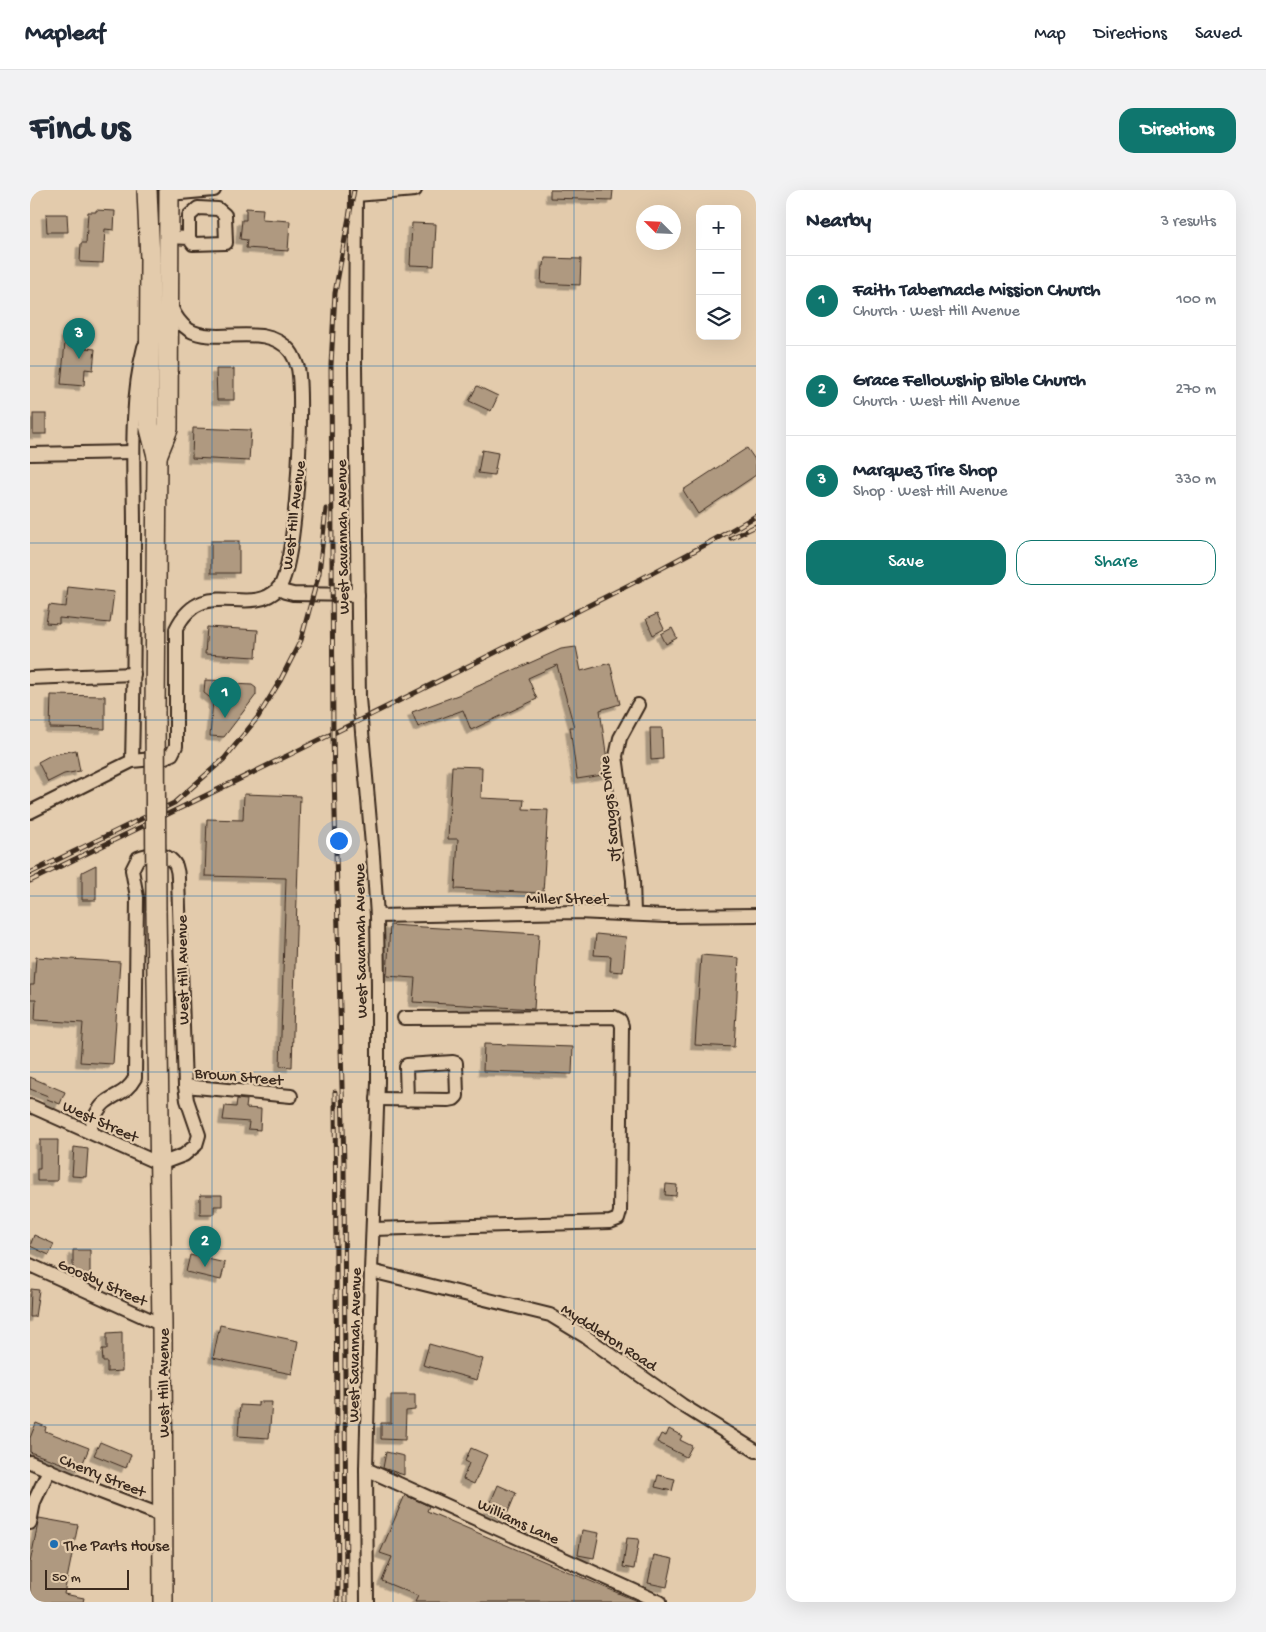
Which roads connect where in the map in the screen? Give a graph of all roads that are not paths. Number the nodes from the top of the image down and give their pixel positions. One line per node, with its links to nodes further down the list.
1 (147, 190): 11 (highway, West Hill Avenue)
2 (216, 190): 4 (street); 7 (street)
3 (414, 190): 6 (street)
4 (200, 191): 5 (street)
5 (169, 192): 8 (highway, West Hill Avenue)
6 (356, 192): 16 (street, West Savannah Avenue)
7 (218, 209): 9 (street); 9 (street)
8 (169, 238): 9 (street); 10 (highway, West Hill Avenue)
9 (189, 238)
10 (169, 303): 14 (highway, West Hill Avenue); 15 (street, West Hill Avenue)
11 (149, 328): 12 (street, West Hill Avenue); 14 (highway, West Hill Avenue)
12 (134, 452): 13 (street); 17 (street, West Hill Avenue)
13 (30, 454)
14 (157, 456): 32 (highway, West Hill Avenue, bridge)
15 (278, 588): 16 (street); 20 (street, West Hill Avenue)
16 (358, 595): 24 (street, West Savannah Avenue)
17 (134, 674): 18 (street); 20 (street, West Hill Avenue)
18 (30, 678)
19 (638, 705): 22 (street, Jf Scruggs Drive)
20 (132, 761): 21 (street)
21 (30, 812)
22 (634, 914): 23 (street, Miller Street); 24 (street, Miller Street)
23 (756, 915)
24 (377, 916): 28 (street, West Savannah Avenue)
25 (404, 1018): 33 (street)
26 (185, 1086): 27 (street, Brown Street); 31 (street, West Hill Avenue); 32 (street, West Hill Avenue)
27 (291, 1096)
28 (377, 1099): 29 (street); 33 (street, West Savannah Avenue)
29 (406, 1100): 29 (street)
30 (30, 1106): 31 (street, West Street)
31 (89, 1132): 32 (street, West Street)
32 (160, 1164): 36 (highway, West Hill Avenue)
33 (372, 1229): 35 (street, West Savannah Avenue)
34 (30, 1265): 36 (street, Goosby Street)
35 (371, 1271): 37 (street, Myddleton Road); 39 (street, West Savannah Avenue)
36 (162, 1325): 41 (highway, West Hill Avenue)
37 (756, 1451)
38 (30, 1462): 40 (street, Cherry Street)
39 (366, 1469): 44 (street, West Savannah Avenue); 45 (street, Williams Lane)
40 (49, 1470): 41 (street, Cherry Street); 42 (street)
41 (163, 1516): 43 (highway, West Hill Avenue)
42 (30, 1523)
43 (163, 1602)
44 (367, 1602)
45 (659, 1602)

